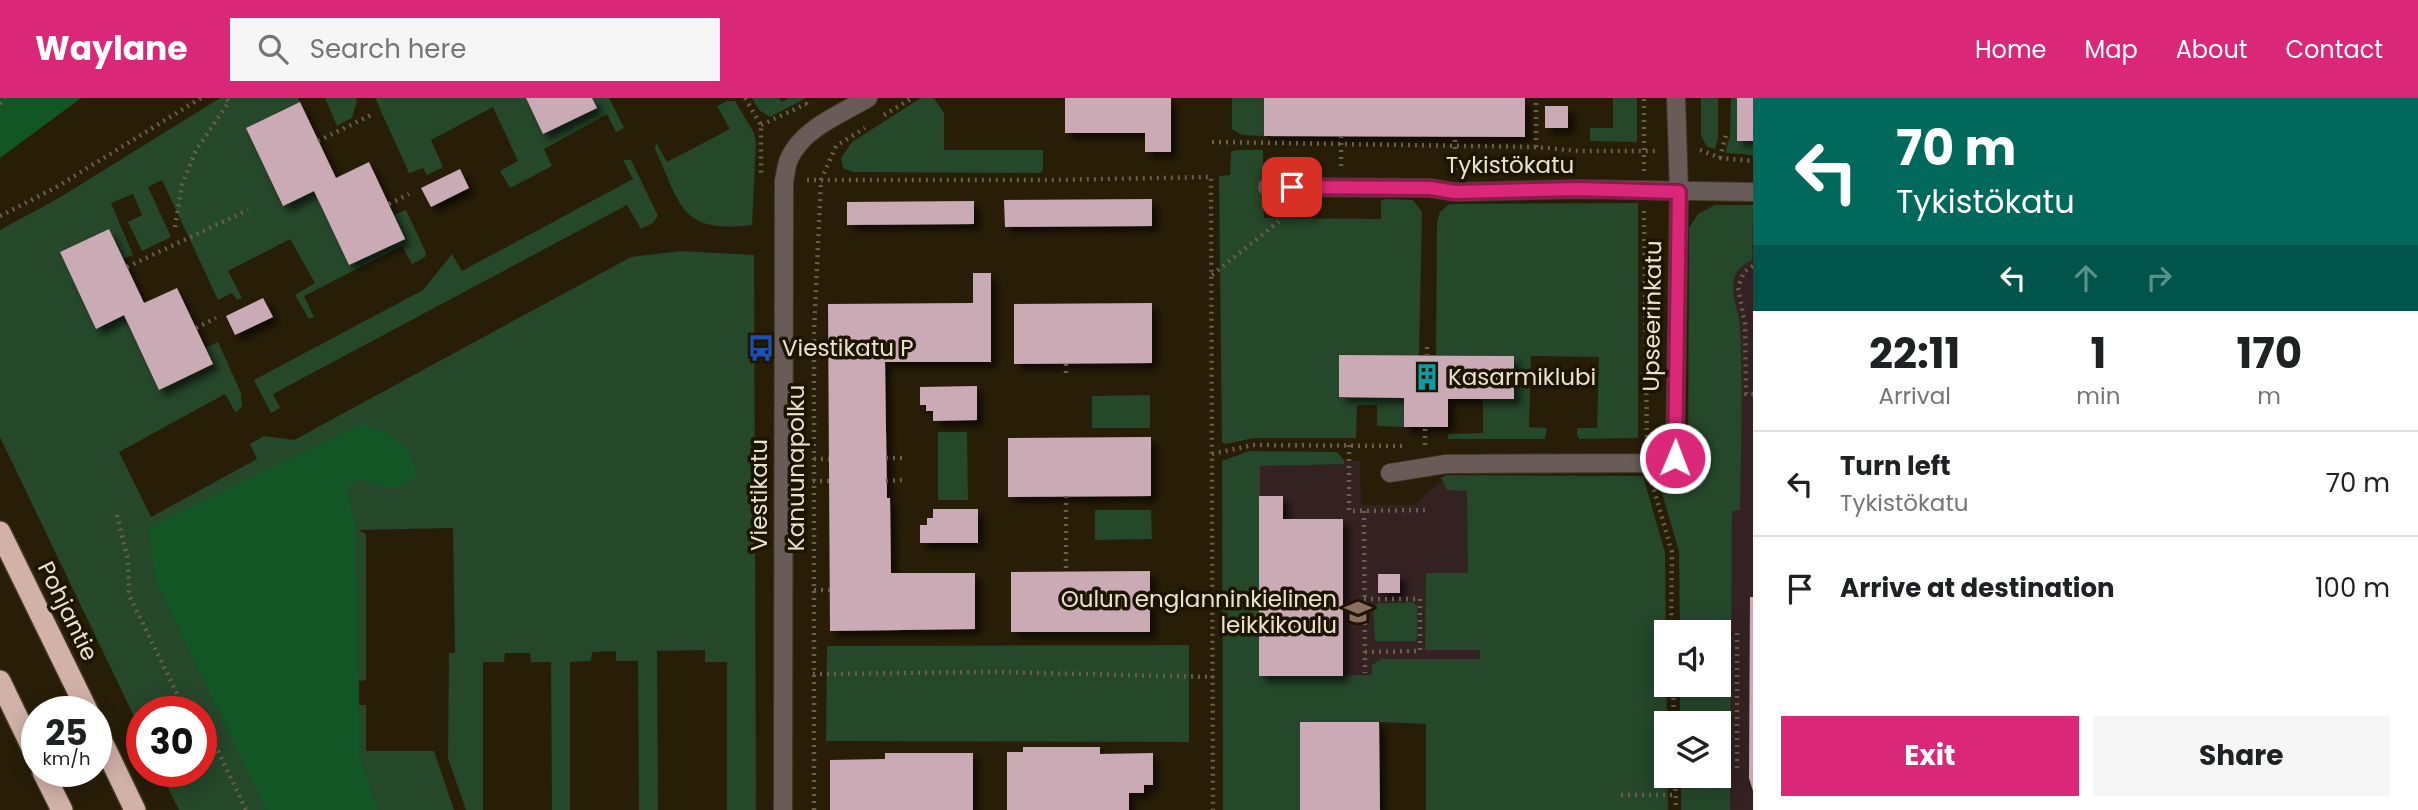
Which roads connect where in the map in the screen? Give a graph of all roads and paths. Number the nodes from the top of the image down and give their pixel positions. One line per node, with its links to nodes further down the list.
1 (5, 98): 9 (path)
2 (201, 98): 36 (path)
3 (226, 98): 38 (path)
4 (745, 98): 13 (path)
5 (868, 98): 91 (street, Viestikatu)
6 (912, 98): 12 (path)
7 (1536, 98): 22 (path)
8 (1676, 98): 23 (street, Upseerinkatu)
9 (0, 104)
10 (806, 104): 13 (path)
11 (373, 114): 18 (path)
12 (879, 119)
13 (761, 125): 26 (path)
14 (868, 126): 27 (path)
15 (1726, 135): 24 (path)
16 (1341, 136): 20 (path)
17 (1455, 136): 21 (path)
18 (318, 141)
19 (1212, 142): 20 (path)
20 (1341, 144): 21 (path); 29 (path)
21 (1455, 146): 22 (path); 30 (path)
22 (1536, 147): 23 (path)
23 (1677, 149): 24 (path); 31 (street, Upseerinkatu)
24 (1720, 158): 25 (path)
25 (1753, 161)
26 (761, 180)
27 (821, 180): 41 (path); 45 (path, Kanuunapolku)
28 (1267, 187): 29 (street, Tykistökatu)
29 (1341, 187): 30 (street, Tykistökatu)
30 (1455, 192): 31 (street, Tykistökatu)
31 (1679, 192): 32 (street, Tykistökatu); 58 (street, Upseerinkatu)
32 (1753, 192)
33 (410, 194): 34 (path)
34 (388, 204)
35 (248, 210): 40 (path)
36 (0, 216)
37 (1283, 218): 41 (path)
38 (175, 227)
39 (1753, 266): 50 (path)
40 (127, 267)
41 (1212, 276): 53 (path)
42 (216, 318): 43 (path)
43 (196, 328)
44 (1427, 344): 47 (path)
45 (814, 345): 46 (path); 57 (path, Kanuunapolku)
46 (828, 345)
47 (1427, 355)
48 (1066, 363): 49 (path)
49 (1066, 377)
50 (1753, 394)
51 (1425, 427): 52 (path)
52 (1349, 445): 53 (path); 65 (path)
53 (1212, 454): 76 (path)
54 (829, 458): 57 (path)
55 (886, 458): 56 (path)
56 (903, 458)
57 (814, 459): 60 (path, Kanuunapolku)
58 (1390, 473)
59 (902, 480): 62 (path)
60 (813, 481): 61 (path); 69 (path, Kanuunapolku)
61 (829, 481)
62 (886, 481)
63 (1066, 496): 68 (path)
64 (1429, 510): 65 (path)
65 (1364, 511): 71 (path)
66 (117, 515): 79 (path)
67 (0, 532): 78 (highway, Pohjantie)
68 (1066, 572)
69 (814, 590): 70 (path); 75 (path, Kanuunapolku)
70 (830, 590)
71 (1364, 599): 73 (path); 73 (path)
72 (1737, 630): 83 (path)
73 (1365, 652): 74 (path)
74 (1364, 673)
75 (814, 674): 76 (path); 92 (path, Kanuunapolku)
76 (1213, 677): 93 (path)
77 (0, 681): 80 (highway)
78 (80, 696)
79 (178, 696)
80 (21, 725)
81 (217, 749): 90 (path)
82 (112, 762): 89 (highway)
83 (1737, 768)
84 (50, 787): 88 (highway)
85 (1676, 788): 87 (path)
86 (1621, 795): 87 (path)
87 (1676, 795): 94 (path)
88 (62, 810)
89 (135, 810)
90 (246, 810)
91 (783, 810)
92 (814, 810)
93 (1213, 810)
94 (1676, 810)

